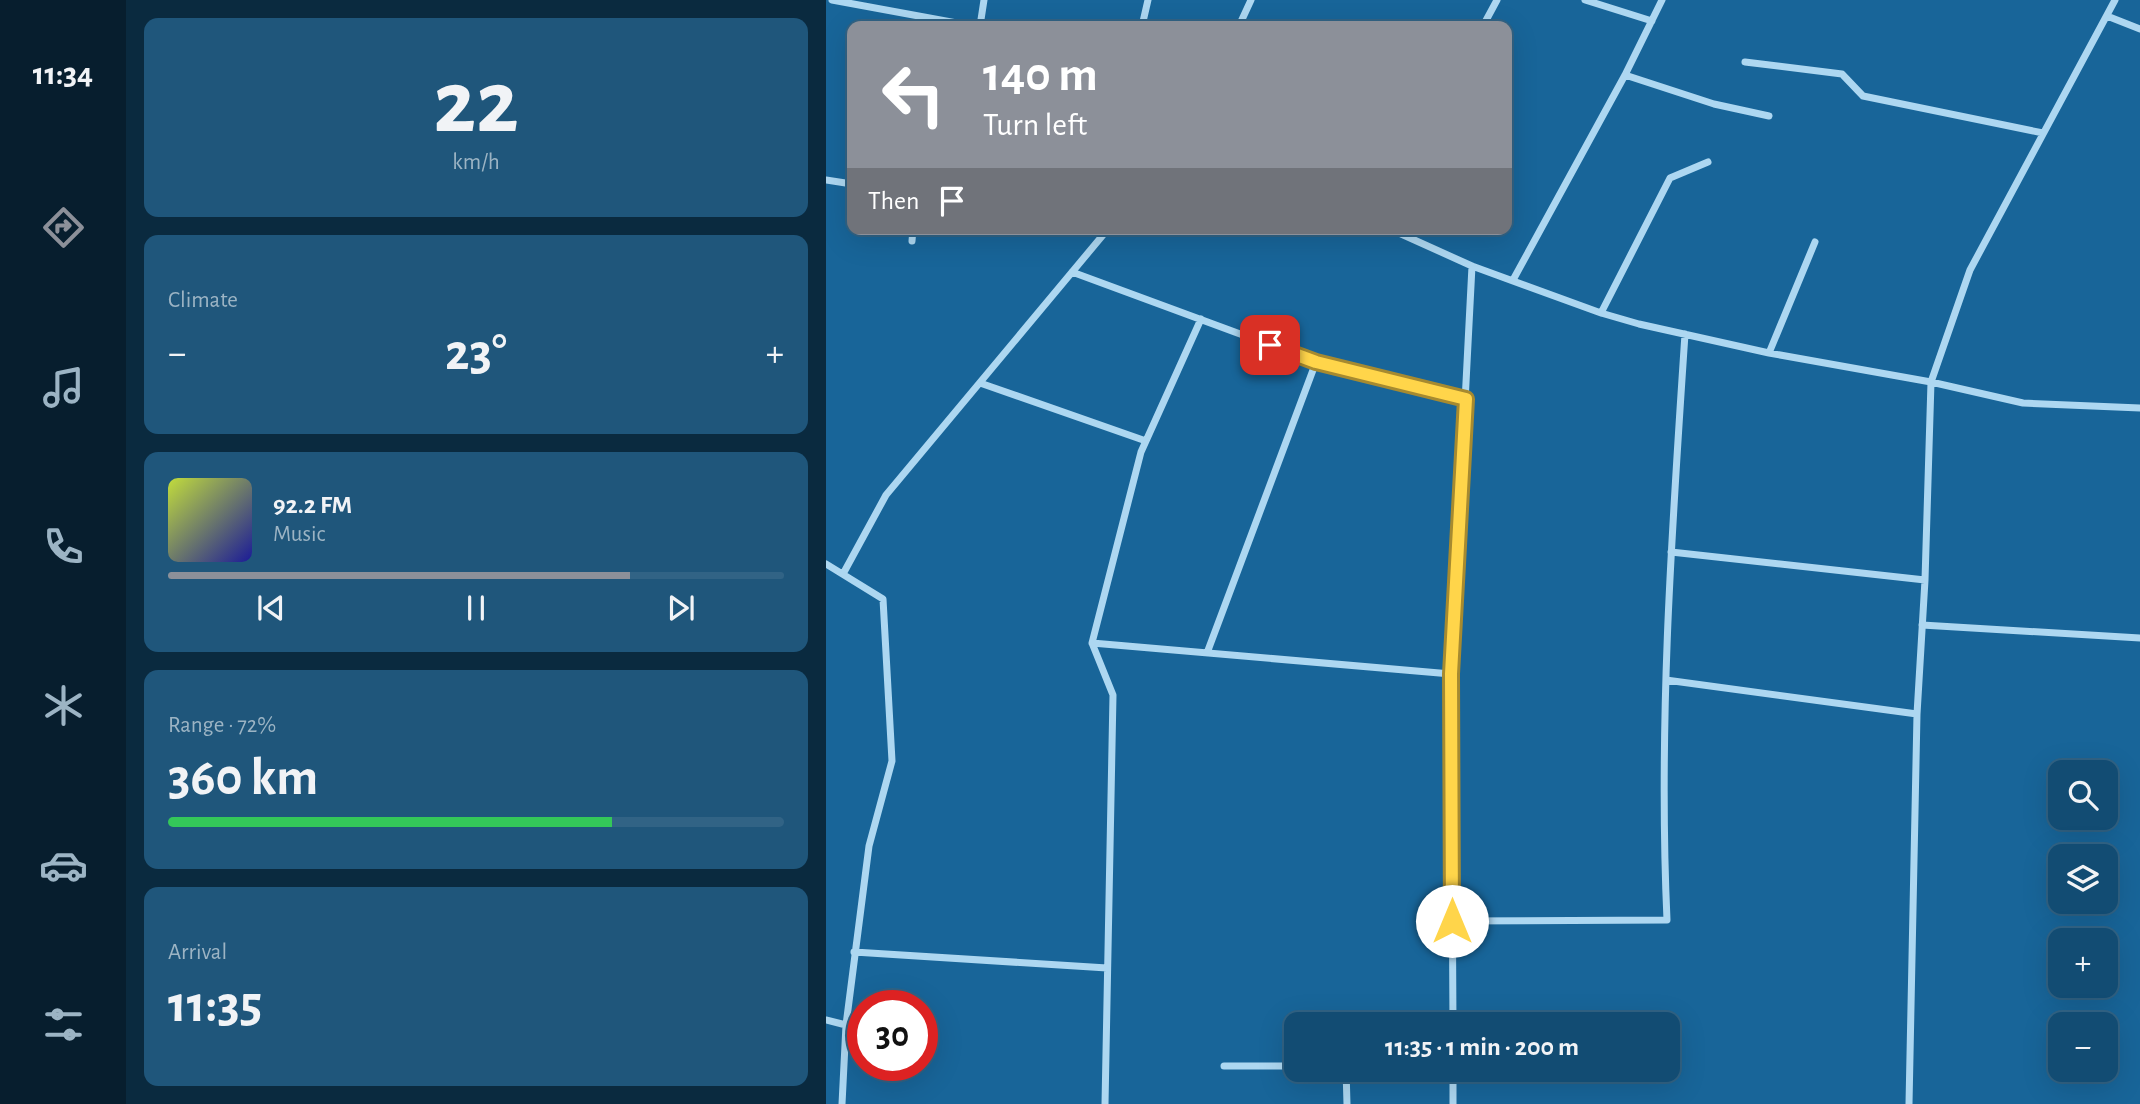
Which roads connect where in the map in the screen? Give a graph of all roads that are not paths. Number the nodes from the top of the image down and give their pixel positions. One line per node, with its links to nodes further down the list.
1 (832, 0): 10 (street)
2 (984, 0): 11 (street)
3 (1148, 0): 12 (street)
4 (1251, 0): 13 (street)
5 (1497, 0): 14 (street)
6 (1585, 0): 15 (street)
7 (1662, 0): 15 (street)
8 (2113, 0): 9 (street)
9 (2108, 16): 16 (street); 20 (street)
10 (946, 21)
11 (981, 21)
12 (1143, 21)
13 (1241, 21)
14 (1486, 21)
15 (1652, 21): 18 (street)
16 (2140, 29)
17 (1745, 62): 20 (street)
18 (1625, 75): 19 (street); 31 (street)
19 (1769, 116)
20 (2043, 133): 37 (street)
21 (1708, 162): 32 (street)
22 (826, 180): 23 (street)
23 (847, 183)
24 (912, 235): 27 (street)
25 (1103, 235): 30 (street)
26 (1404, 235): 29 (street)
27 (912, 241)
28 (1815, 242): 35 (street)
29 (1472, 265): 31 (street); 39 (street)
30 (1072, 272): 33 (street); 38 (street)
31 (1513, 280): 32 (street)
32 (1601, 313): 34 (street)
33 (1201, 319): 36 (street); 41 (street)
34 (1685, 334): 35 (street); 42 (street)
35 (1769, 353): 37 (street)
36 (1316, 362): 39 (street); 49 (street)
37 (1931, 382): 40 (street); 45 (street)
38 (980, 383): 41 (street); 44 (street)
39 (1466, 399): 50 (street)
40 (2140, 408)
41 (1146, 441): 48 (street)
42 (1671, 552): 45 (street); 51 (street)
43 (826, 564): 44 (street)
44 (843, 574): 54 (street)
45 (1925, 580): 46 (street)
46 (1922, 625): 47 (street); 52 (street)
47 (2140, 638)
48 (1092, 643): 49 (street); 55 (street)
49 (1207, 653): 50 (street)
50 (1451, 674): 53 (street)
51 (1666, 680): 52 (street); 53 (street)
52 (1917, 714): 67 (street)
53 (1452, 921): 56 (street)
54 (854, 952): 55 (street); 58 (street)
55 (1107, 968): 64 (street)
56 (1453, 1012)
57 (826, 1020): 58 (street)
58 (846, 1025): 63 (street)
59 (1224, 1066): 60 (street)
60 (1284, 1066)
61 (1346, 1082): 65 (street)
62 (1453, 1082): 66 (street)
63 (842, 1104)
64 (1104, 1104)
65 (1347, 1104)
66 (1453, 1104)
67 (1909, 1104)

